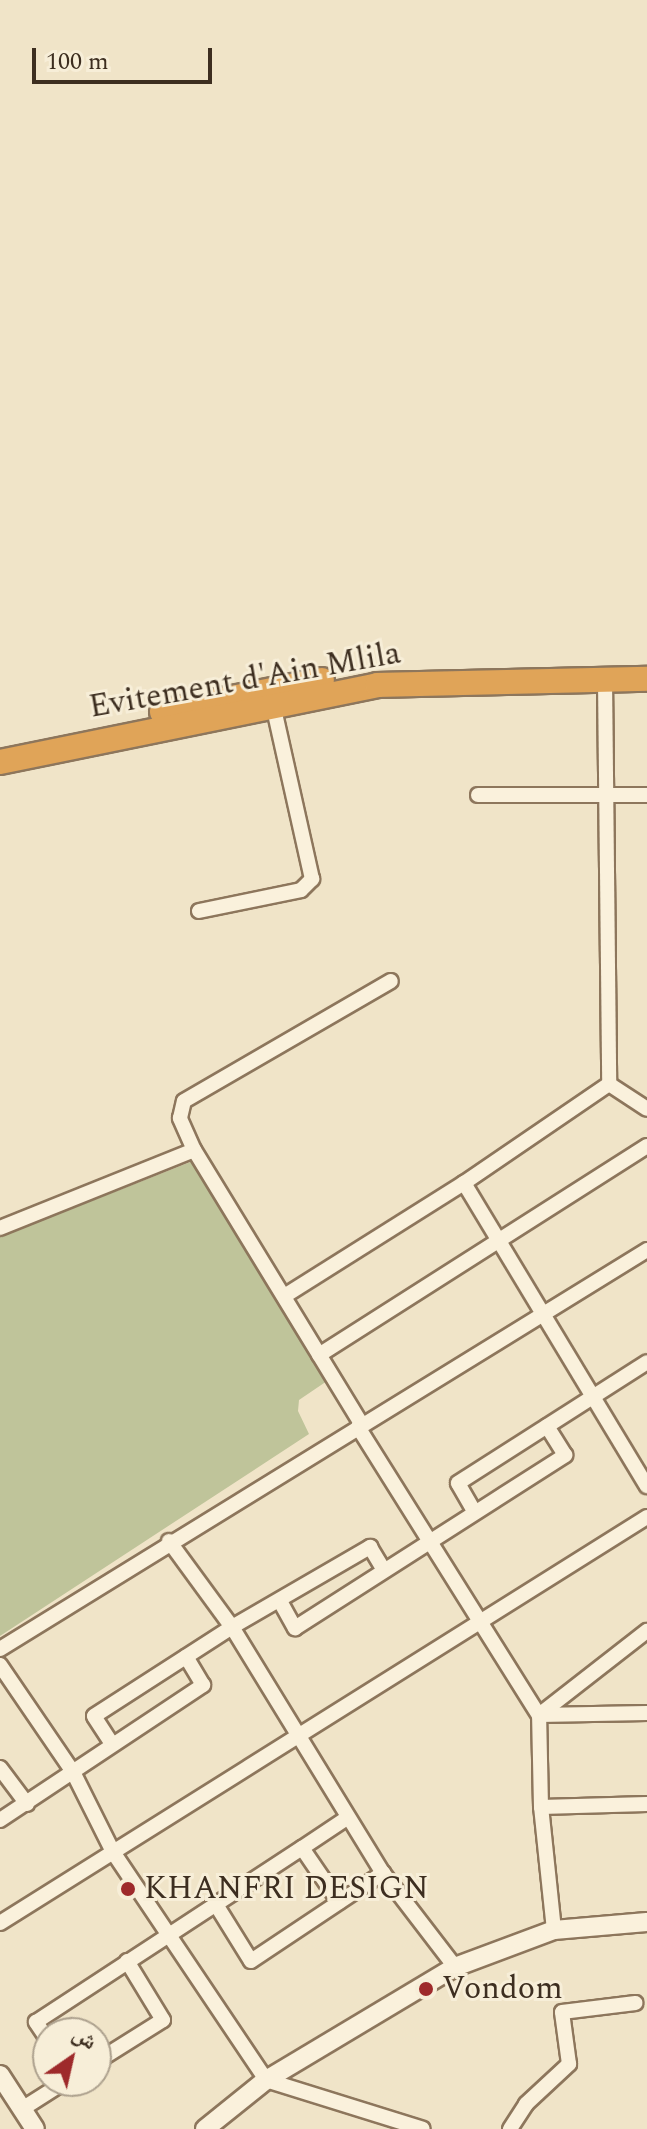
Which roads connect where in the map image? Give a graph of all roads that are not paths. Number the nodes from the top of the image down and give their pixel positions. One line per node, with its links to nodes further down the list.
1 (647, 665): 5 (highway, Evitement d'Ain Mlila)
2 (605, 679): 3 (highway, Evitement d'Ain Mlila); 4 (highway, Evitement d'Ain Mlila); 9 (street)
3 (647, 679)
4 (274, 709): 6 (highway, Evitement d'Ain Mlila); 10 (street)
5 (0, 747)
6 (0, 762)
7 (478, 795): 9 (street)
8 (647, 795): 9 (street)
9 (607, 796): 12 (street)
10 (199, 911)
11 (391, 981): 15 (street)
12 (609, 1084): 13 (street); 16 (street)
13 (647, 1109)
14 (647, 1146): 18 (street)
15 (194, 1150): 17 (street); 20 (street)
16 (464, 1183): 18 (street); 20 (street)
17 (0, 1228)
18 (500, 1243): 21 (street); 22 (street)
19 (647, 1250): 21 (street)
20 (286, 1295): 22 (street)
21 (547, 1313): 24 (street); 25 (street)
22 (319, 1355): 25 (street)
23 (644, 1370): 24 (street)
24 (596, 1395): 26 (street); 27 (street)
25 (360, 1426): 30 (street); 31 (street)
26 (547, 1426): 28 (street); 28 (street)
27 (647, 1486)
28 (474, 1511): 31 (street)
29 (647, 1517): 34 (street)
30 (169, 1541): 35 (street); 37 (street)
31 (427, 1542): 32 (street); 34 (street)
32 (384, 1570): 33 (street); 33 (street)
33 (281, 1603): 35 (street)
34 (479, 1624): 41 (street); 42 (street)
35 (232, 1627): 38 (street); 42 (street)
36 (647, 1631): 41 (street)
37 (0, 1649)
38 (186, 1657): 43 (street); 43 (street)
39 (0, 1665): 45 (street)
40 (647, 1713): 41 (street)
41 (539, 1715): 48 (street)
42 (297, 1739): 49 (street); 52 (street)
43 (112, 1744): 45 (street)
44 (0, 1768): 46 (street)
45 (73, 1772): 46 (street); 52 (street)
46 (27, 1804): 50 (street)
47 (647, 1804): 48 (street)
48 (541, 1807): 58 (street)
49 (347, 1818): 51 (street); 53 (street)
50 (0, 1820)
51 (302, 1848): 54 (street); 55 (street)
52 (113, 1852): 57 (street); 59 (street)
53 (383, 1873): 54 (street); 61 (street)
54 (339, 1902): 55 (street)
55 (215, 1903): 59 (street)
56 (647, 1922): 58 (street)
57 (0, 1923)
58 (554, 1930): 61 (street)
59 (166, 1934): 60 (street); 66 (street)
60 (127, 1961): 63 (street); 64 (street)
61 (455, 1967): 66 (street)
62 (635, 2003): 72 (street)
63 (43, 2017)
64 (112, 2052)
65 (0, 2075): 68 (street)
66 (266, 2080): 70 (street); 71 (street)
67 (41, 2097): 68 (street)
68 (22, 2109): 69 (street)
69 (35, 2129)
70 (205, 2129)
71 (423, 2129)
72 (510, 2129)

